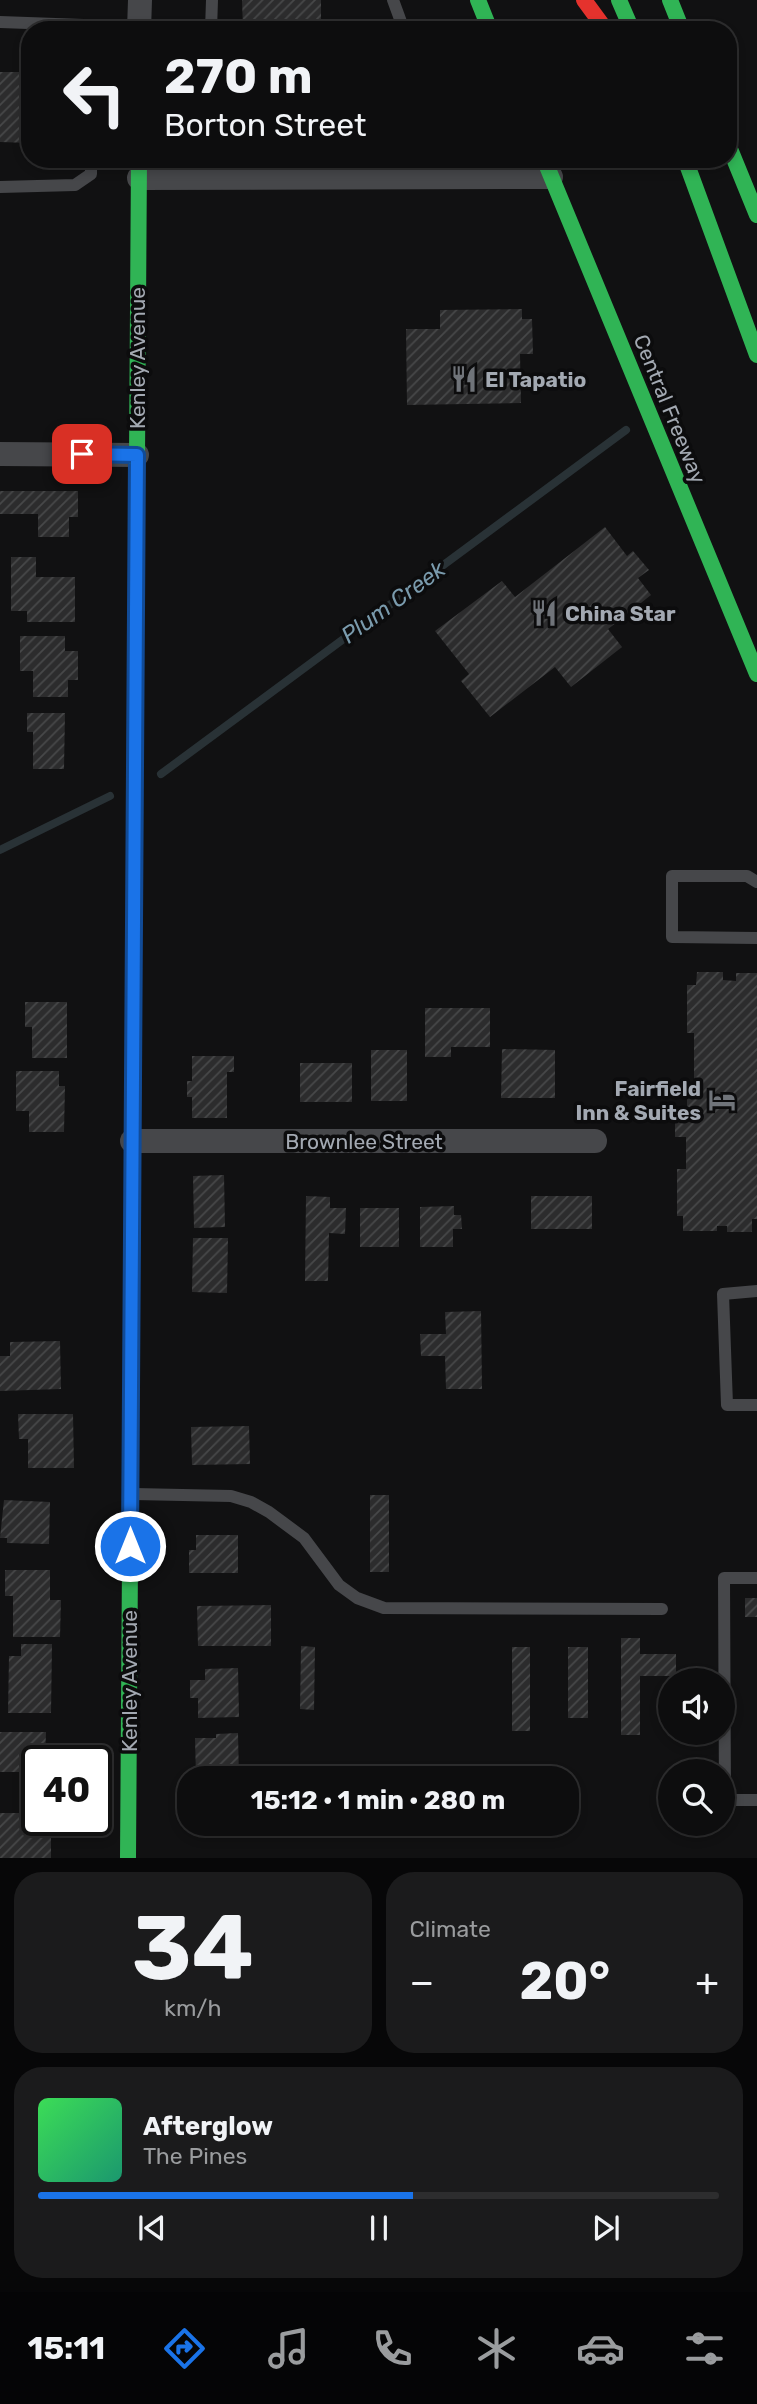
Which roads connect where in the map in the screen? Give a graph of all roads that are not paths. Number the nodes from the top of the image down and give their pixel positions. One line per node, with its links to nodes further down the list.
1 (140, 0): 8 (street)
2 (212, 0): 9 (lane)
3 (393, 0): 10 (lane)
4 (478, 0): 11 (main road)
5 (584, 0): 12 (main road)
6 (619, 0): 13 (main road)
7 (670, 0): 14 (main road)
8 (139, 21)
9 (211, 21)
10 (401, 21)
11 (486, 21)
12 (599, 21)
13 (628, 21)
14 (678, 21)
15 (0, 22): 16 (lane)
16 (21, 23)
17 (737, 166): 24 (main road)
18 (91, 168): 23 (lane)
19 (547, 168): 22 (street); 28 (main road, Central Freeway)
20 (688, 168): 25 (main road)
21 (139, 169): 22 (street); 27 (main road, Kenley Avenue)
22 (447, 169)
23 (0, 187)
24 (757, 215)
25 (757, 355)
26 (0, 454): 27 (street)
27 (137, 455): 31 (main road, Kenley Avenue)
28 (757, 674)
29 (757, 882): 30 (lane)
30 (757, 937)
31 (132, 1141): 32 (street, Brownlee Street); 35 (main road, Kenley Avenue)
32 (595, 1141)
33 (757, 1292): 34 (lane)
34 (757, 1405)
35 (130, 1494): 37 (lane); 39 (main road, Kenley Avenue)
36 (757, 1578): 38 (lane)
37 (662, 1609)
38 (757, 1800)
39 (128, 1858)

